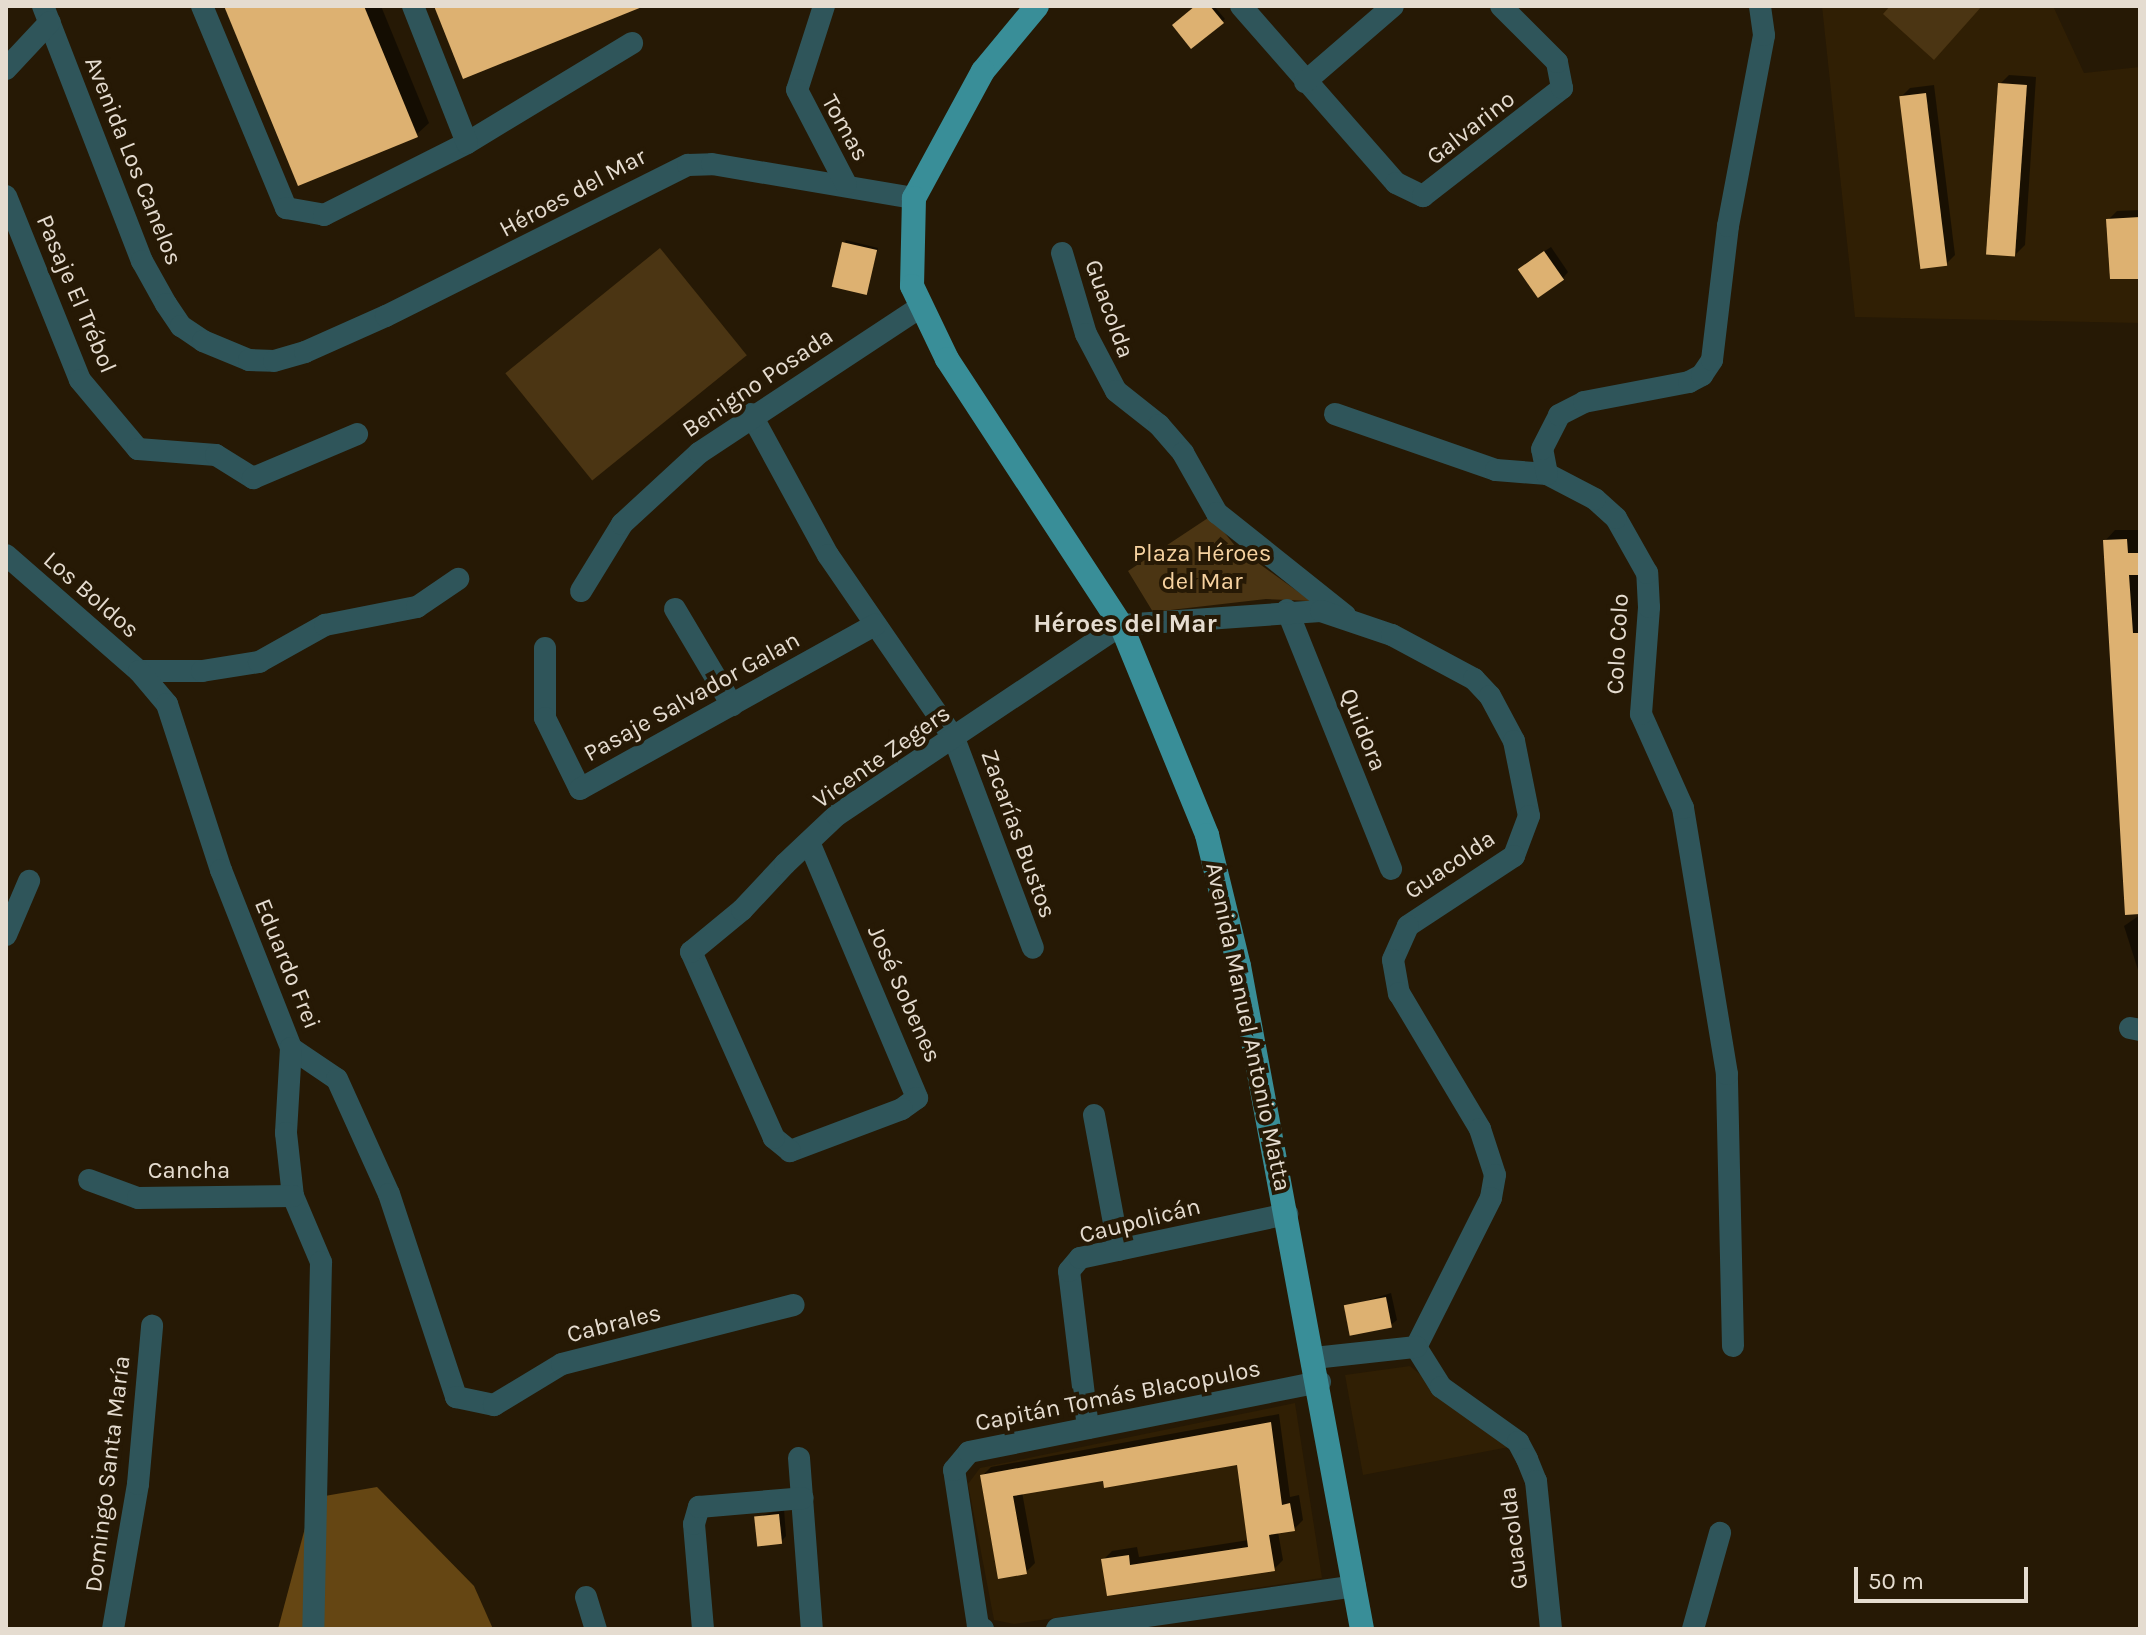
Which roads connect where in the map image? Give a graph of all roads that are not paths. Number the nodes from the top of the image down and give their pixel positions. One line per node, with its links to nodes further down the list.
1 (202, 6): 13 (street)
2 (413, 6): 13 (street)
3 (824, 6): 14 (street, Tomas)
4 (1037, 6): 16 (main road, Avenida Manuel Antonio Matta)
5 (1241, 6): 12 (street, Galvarino)
6 (1393, 6): 12 (street)
7 (1501, 6): 12 (street, Galvarino)
8 (1760, 6): 23 (street)
9 (46, 14): 11 (street); 19 (street, Avenida Los Canelos)
10 (632, 43): 13 (street)
11 (6, 69)
12 (1305, 82)
13 (467, 143)
14 (846, 184): 16 (street, Héroes del Mar); 19 (street, Héroes del Mar)
15 (6, 196): 22 (street, Pasaje El Trébol)
16 (914, 198): 18 (main road, Avenida Manuel Antonio Matta)
17 (1062, 253): 29 (street, Guacolda)
18 (919, 308): 20 (street, Benigno Posada); 31 (main road, Avenida Manuel Antonio Matta)
19 (274, 361)
20 (751, 414): 26 (street, Benigno Posada); 30 (street, Zacarías Bustos)
21 (1335, 414): 23 (street)
22 (357, 434)
23 (1547, 474): 50 (street, Colo Colo)
24 (6, 555): 33 (street, Los Boldos)
25 (458, 579): 33 (street, Los Boldos)
26 (581, 591)
27 (675, 609): 34 (street)
28 (1287, 610): 29 (street, Guacolda); 31 (street, Guacolda); 37 (street, Quidora)
29 (1346, 615): 51 (street, Guacolda)
30 (875, 625): 34 (street, Pasaje Salvador Galan); 35 (street, Zacarías Bustos)
31 (1121, 625): 35 (street, Vicente Zegers); 46 (main road, Avenida Manuel Antonio Matta)
32 (545, 648): 34 (street, Pasaje Salvador Galan)
33 (139, 671): 42 (street, Eduardo Frei)
34 (732, 705)
35 (954, 738): 36 (street, Vicente Zegers); 40 (street, Zacarías Bustos)
36 (809, 842): 41 (street, Vicente Zegers); 41 (street, José Sobenes)
37 (1391, 869)
38 (29, 881): 39 (street)
39 (6, 935)
40 (1033, 948)
41 (691, 952)
42 (291, 1048): 45 (street); 53 (street, Eduardo Frei)
43 (1094, 1115): 47 (street)
44 (89, 1180): 45 (street, Cancha)
45 (293, 1196): 61 (street)
46 (1287, 1214): 47 (street, Caupolicán); 52 (main road, Avenida Manuel Antonio Matta)
47 (1119, 1250): 54 (street, Caupolicán)
48 (794, 1305): 53 (street, Cabrales)
49 (152, 1326): 60 (street, Domingo Santa María)
50 (1733, 1346)
51 (1416, 1347): 52 (street); 68 (street, Guacolda)
52 (1317, 1370): 54 (street, Capitán Tomás Blacopulos); 58 (main road, Avenida Manuel Antonio Matta)
53 (456, 1397)
54 (1088, 1428): 65 (street, Capitán Tomás Blacopulos)
55 (799, 1458): 56 (street)
56 (803, 1498): 63 (street); 64 (street)
57 (1720, 1533): 69 (street)
58 (1355, 1586): 66 (street); 67 (main road, Avenida Manuel Antonio Matta)
59 (586, 1597): 62 (street)
60 (113, 1629)
61 (313, 1629)
62 (596, 1629)
63 (703, 1629)
64 (812, 1629)
65 (983, 1629)
66 (1057, 1629)
67 (1362, 1629)
68 (1551, 1629)
69 (1693, 1629)

